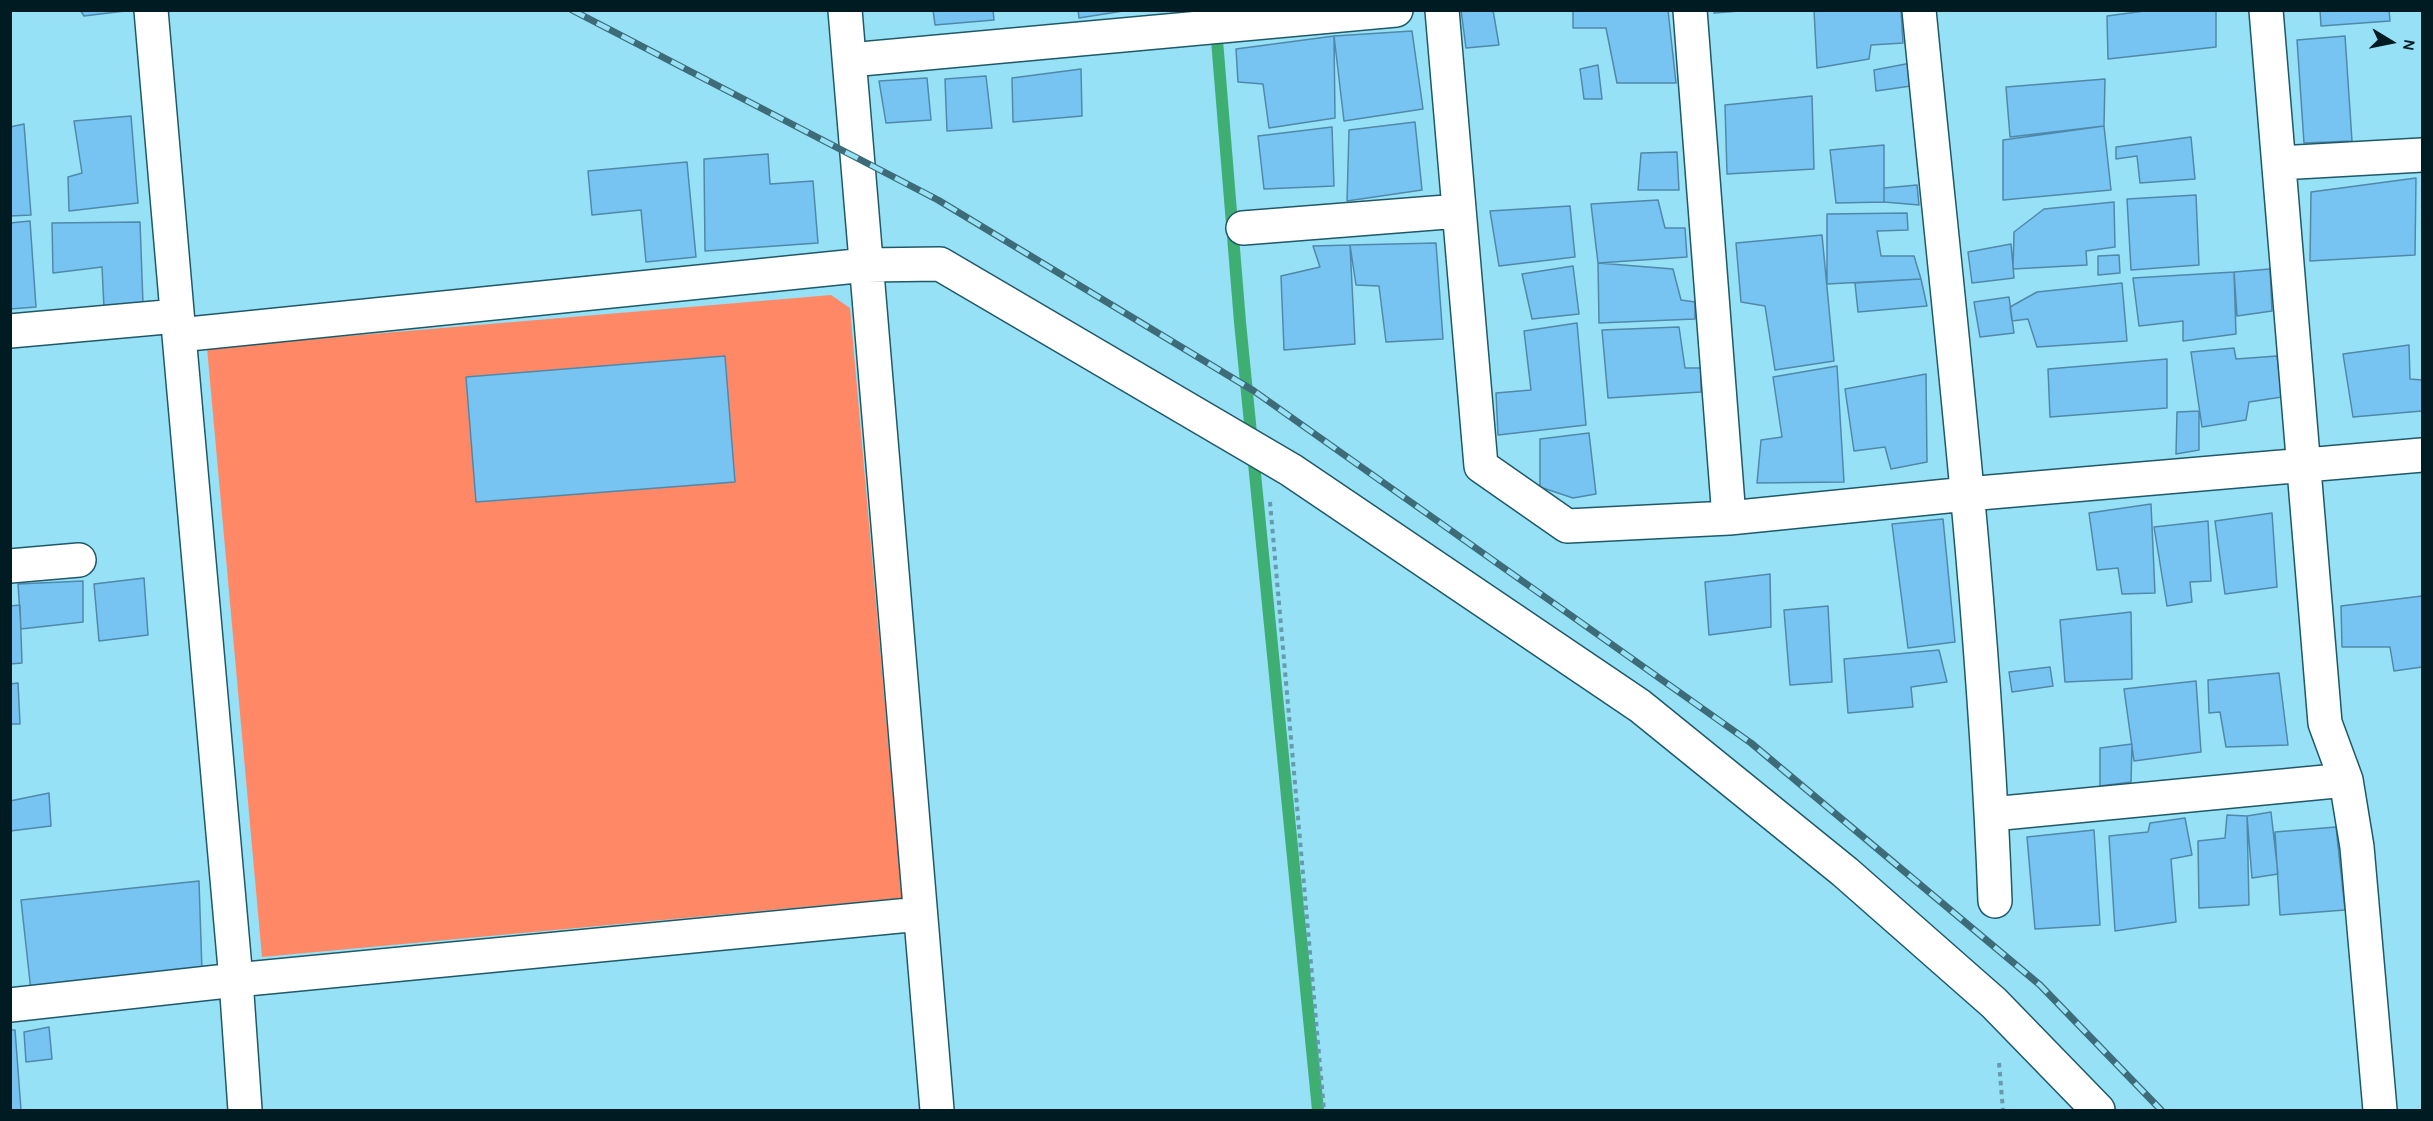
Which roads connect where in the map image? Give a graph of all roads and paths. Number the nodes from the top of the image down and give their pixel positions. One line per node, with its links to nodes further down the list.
1 (151, 10): 14 (street)
2 (845, 10): 8 (street)
3 (1396, 10): 8 (street)
4 (1442, 10): 11 (street)
5 (1690, 10): 20 (street)
6 (1919, 10): 19 (street)
7 (2266, 10): 10 (street)
8 (850, 60): 13 (street)
9 (2422, 155): 10 (street)
10 (2279, 163): 18 (street)
11 (1459, 211): 12 (street); 20 (street)
12 (1243, 228)
13 (866, 265): 14 (street); 16 (street); 26 (street)
14 (178, 325): 15 (street); 27 (street)
15 (10, 331)
16 (1266, 455): 31 (path); 32 (street)
17 (2422, 455): 18 (street)
18 (2304, 465): 19 (street); 23 (street)
19 (1967, 494): 20 (street); 24 (street)
20 (1729, 518)
21 (79, 560): 22 (street)
22 (10, 566)
23 (2346, 780): 24 (street); 33 (street)
24 (1992, 814): 25 (street)
25 (1995, 901)
26 (920, 914): 27 (street); 30 (street)
27 (236, 980): 28 (street); 29 (street)
28 (10, 1005)
29 (245, 1110)
30 (937, 1110)
31 (1324, 1110)
32 (2098, 1110)
33 (2380, 1110)

